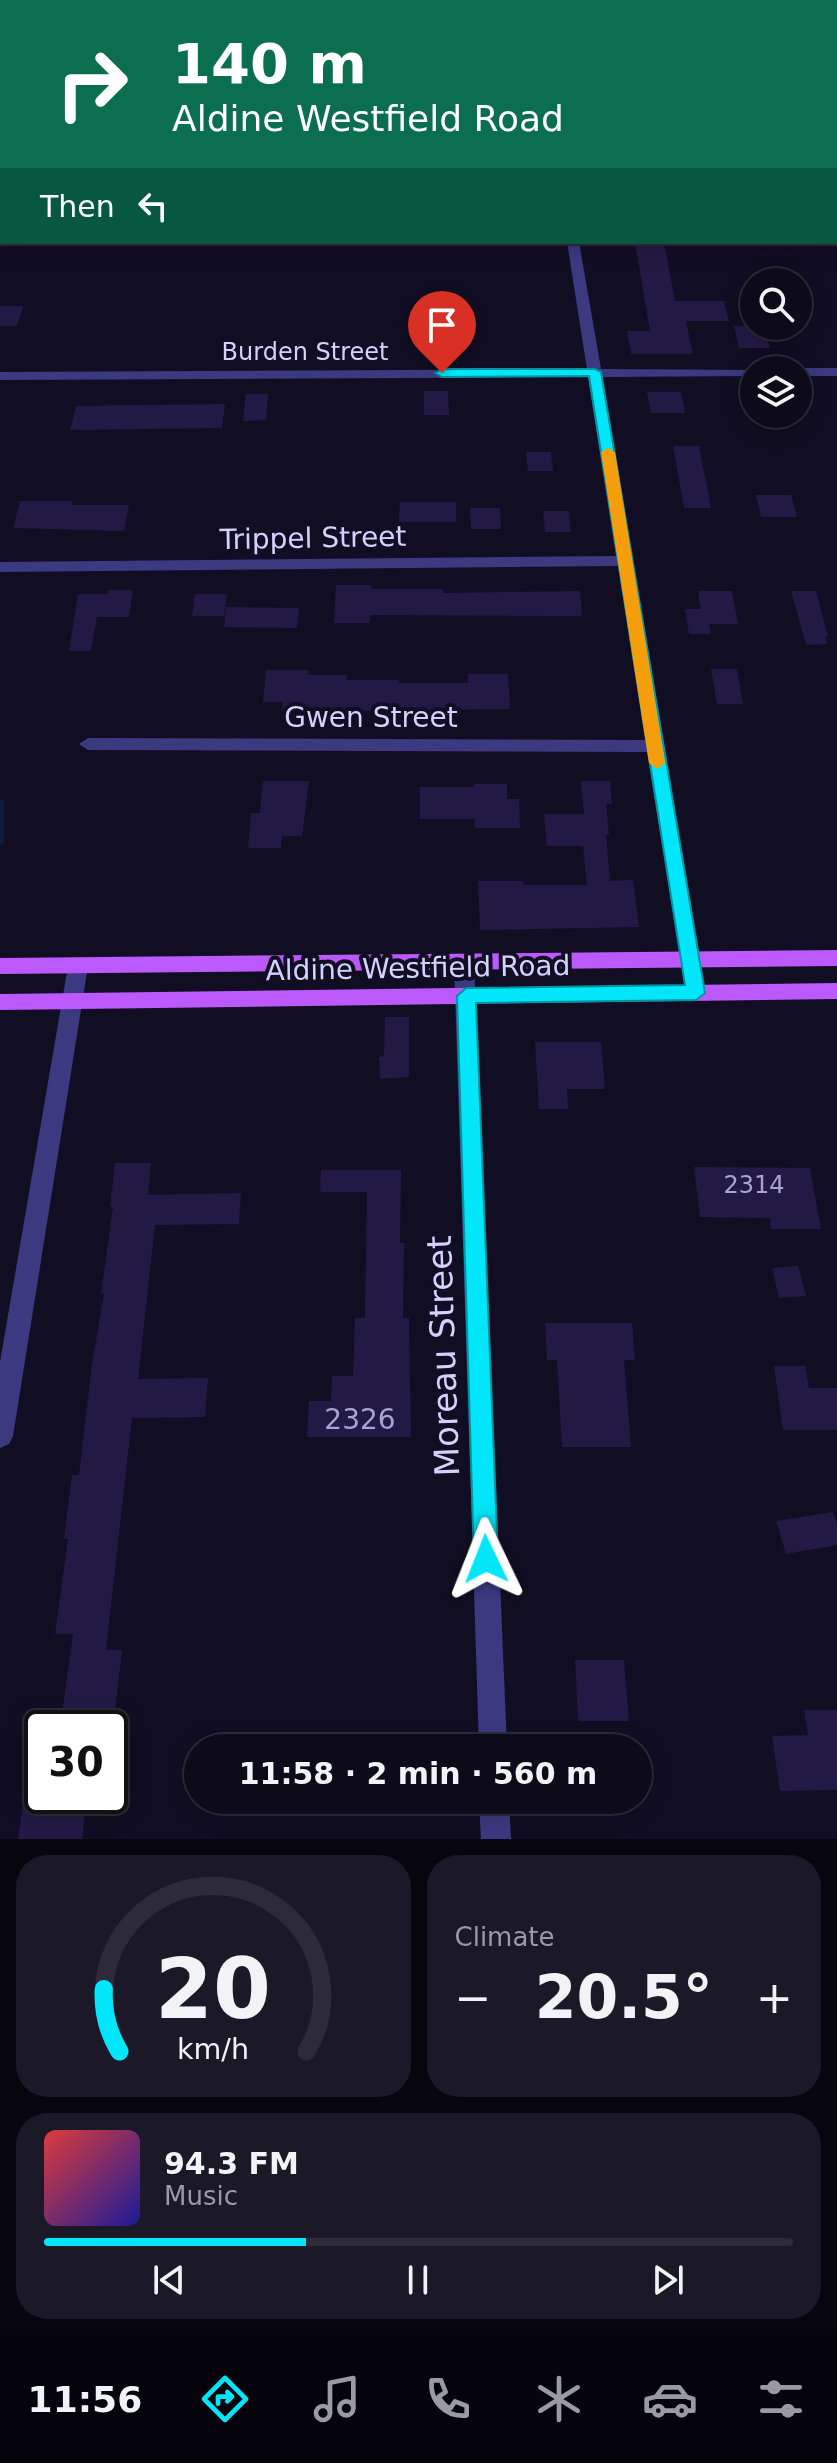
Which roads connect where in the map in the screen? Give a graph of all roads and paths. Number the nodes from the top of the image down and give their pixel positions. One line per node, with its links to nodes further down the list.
1 (573, 244): 2 (street)
2 (595, 372): 3 (street, Burden Street); 6 (street, Burden Street); 7 (street)
3 (740, 372)
4 (812, 372): 5 (street)
5 (837, 372)
6 (0, 376)
7 (626, 561): 8 (street, Trippel Street); 10 (street)
8 (0, 567)
9 (88, 744): 10 (street, Gwen Street)
10 (654, 746): 12 (street)
11 (837, 958): 12 (main road, Aldine Westfield Road)
12 (690, 959): 13 (main road, Aldine Westfield Road); 17 (street)
13 (464, 962): 15 (main road, Aldine Westfield Road); 18 (street, Moreau Street)
14 (0, 966): 15 (main road, Aldine Westfield Road)
15 (78, 966): 19 (street)
16 (837, 991): 17 (main road, Aldine Westfield Road)
17 (696, 993): 18 (main road, Aldine Westfield Road)
18 (466, 996): 19 (main road, Aldine Westfield Road); 22 (street, Moreau Street)
19 (74, 1001): 20 (main road, Aldine Westfield Road); 21 (street)
20 (0, 1002)
21 (0, 1436)
22 (492, 1734)
23 (495, 1814): 24 (street)
24 (496, 1839)

